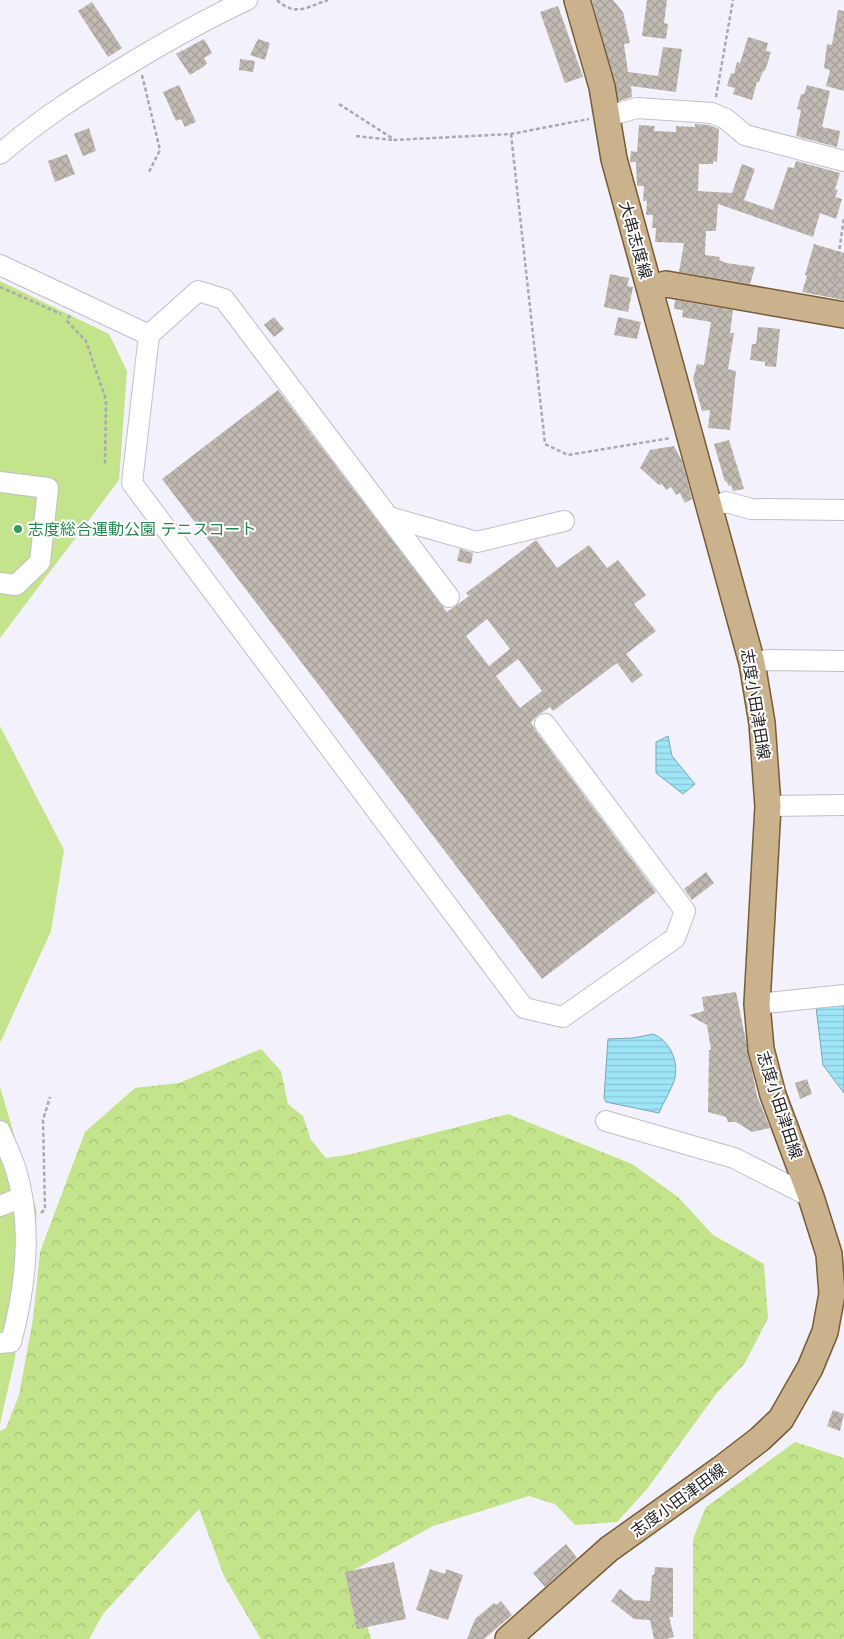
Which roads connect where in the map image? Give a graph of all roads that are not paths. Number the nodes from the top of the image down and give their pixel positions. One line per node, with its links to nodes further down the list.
1 (247, 0): 4 (street)
2 (577, 0): 3 (main road, 大串志度線)
3 (608, 116): 5 (street); 7 (main road, 大串志度線)
4 (0, 154)
5 (844, 161)
6 (0, 265): 9 (street)
7 (650, 288): 8 (main road, 大串志度線); 11 (main road, 志度小田津田線)
8 (837, 314)
9 (149, 335): 13 (street); 19 (street)
10 (0, 482): 15 (street)
11 (710, 508): 12 (street); 18 (main road, 志度小田津田線)
12 (844, 510)
13 (389, 517): 14 (street); 16 (street)
14 (564, 521)
15 (0, 583)
16 (449, 597)
17 (844, 661): 18 (street)
18 (752, 663): 21 (main road, 志度小田津田線)
19 (545, 724)
20 (844, 805): 21 (street)
21 (768, 806): 23 (main road, 志度小田津田線)
22 (844, 996): 23 (street)
23 (757, 1004): 27 (main road, 志度小田津田線)
24 (606, 1121): 27 (street)
25 (0, 1131): 26 (street)
26 (22, 1197): 28 (street); 29 (street)
27 (811, 1197): 30 (main road, 志度小田津田線)
28 (0, 1206)
29 (0, 1343)
30 (508, 1639)

